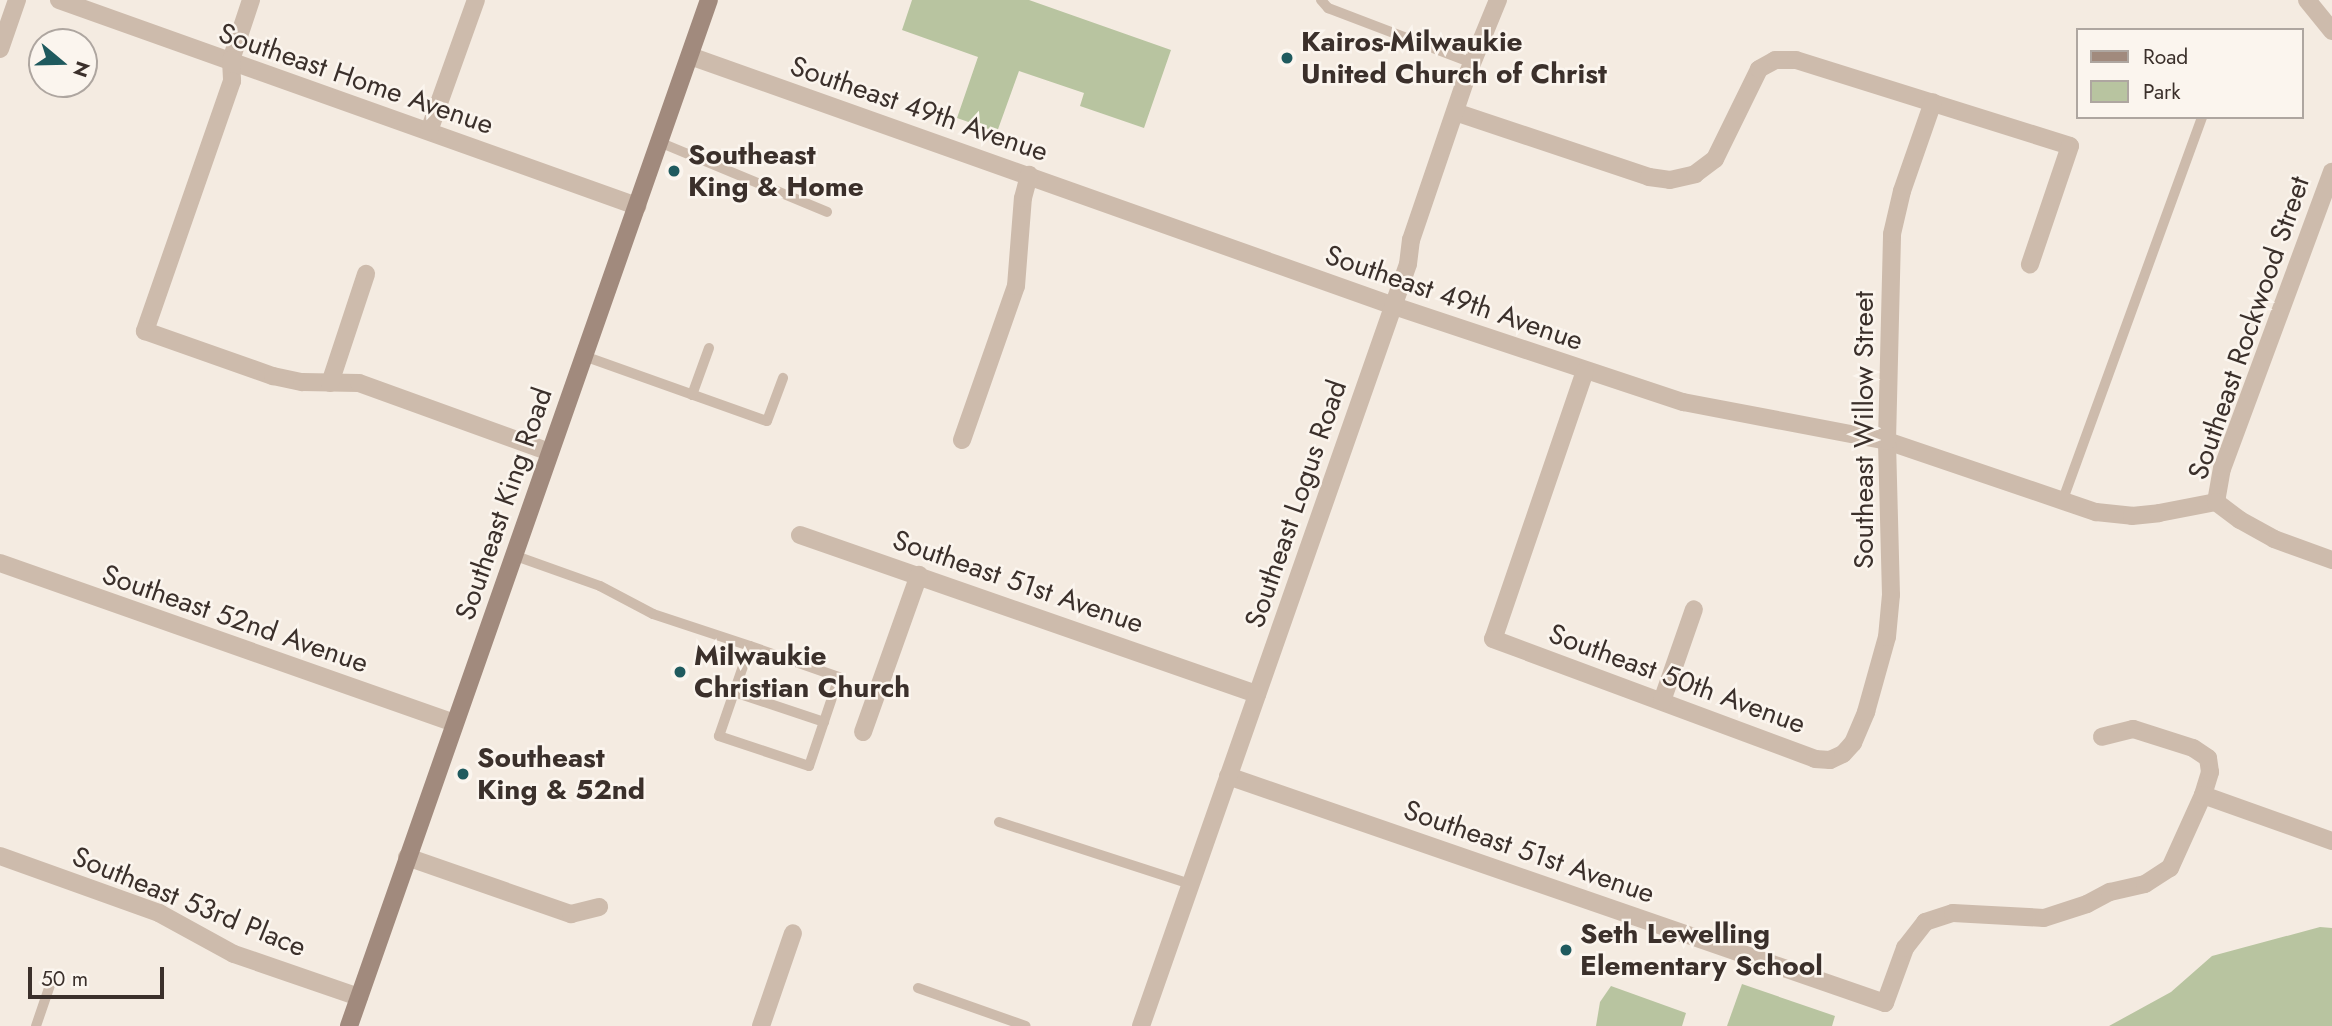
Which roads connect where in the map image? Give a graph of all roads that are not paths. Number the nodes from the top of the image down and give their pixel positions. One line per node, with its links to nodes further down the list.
1 (17, 0): 10 (street)
2 (59, 0): 12 (street, Southeast Home Avenue)
3 (251, 0): 12 (street)
4 (476, 0): 17 (street)
5 (709, 0): 11 (main road, Southeast King Road)
6 (1321, 0): 13 (lane)
7 (1498, 0): 13 (street, Southeast Logus Road)
8 (2307, 0): 9 (street)
9 (2332, 31)
10 (0, 49)
11 (690, 56): 18 (main road, Southeast King Road); 20 (street, Southeast 49th Avenue)
12 (231, 60): 17 (street, Southeast Home Avenue); 30 (street)
13 (1472, 63): 15 (street, Southeast Logus Road)
14 (1933, 102): 15 (street); 23 (street); 33 (street, Southeast Willow Street)
15 (1455, 112): 25 (street, Southeast Logus Road)
16 (2202, 119): 35 (lane)
17 (429, 131): 21 (street, Southeast Home Avenue)
18 (659, 142): 21 (main road, Southeast King Road); 22 (lane)
19 (2332, 172): 36 (street, Southeast Rockwood Street)
20 (1029, 175): 25 (street, Southeast 49th Avenue); 32 (street)
21 (637, 206): 27 (main road, Southeast King Road)
22 (827, 212)
23 (2030, 264)
24 (366, 274): 30 (street)
25 (1394, 306): 28 (street, Southeast 49th Avenue); 45 (street, Southeast Logus Road)
26 (709, 348): 31 (lane)
27 (584, 356): 31 (lane); 34 (main road, Southeast King Road)
28 (1585, 371): 33 (street, Southeast 49th Avenue); 46 (street, Southeast 50th Avenue)
29 (783, 378): 31 (lane)
30 (330, 383): 34 (street)
31 (692, 395)
32 (962, 440)
33 (1886, 441): 35 (street, Southeast 49th Avenue); 51 (street, Southeast Willow Street)
34 (550, 452): 38 (main road, Southeast King Road)
35 (2062, 502): 36 (street, Southeast 49th Avenue)
36 (2216, 502): 39 (street)
37 (800, 535): 41 (street, Southeast 51st Avenue)
38 (513, 555): 43 (lane); 48 (main road, Southeast King Road)
39 (2332, 560)
40 (0, 563): 48 (street, Southeast 52nd Avenue)
41 (919, 575): 45 (street, Southeast 51st Avenue); 49 (street)
42 (1694, 610): 46 (street)
43 (750, 646): 44 (lane); 47 (lane)
44 (734, 692): 47 (lane); 47 (lane)
45 (1257, 694): 52 (street, Southeast Logus Road)
46 (1662, 701): 51 (street, Southeast 50th Avenue)
47 (824, 722)
48 (454, 723): 57 (main road, Southeast King Road)
49 (863, 732)
50 (2102, 737): 53 (street)
51 (1843, 754)
52 (1228, 776): 53 (street, Southeast 51st Avenue); 58 (street, Southeast Logus Road)
53 (2203, 795): 55 (street)
54 (999, 822): 58 (lane)
55 (2332, 841)
56 (0, 856): 63 (street, Southeast 53rd Place)
57 (407, 857): 59 (street); 63 (main road, Southeast King Road)
58 (1191, 884): 68 (street, Southeast Logus Road)
59 (599, 907)
60 (793, 933): 66 (street)
61 (50, 985): 64 (lane)
62 (918, 988): 67 (lane)
63 (359, 997): 65 (main road, Southeast King Road)
64 (36, 1026)
65 (349, 1026)
66 (761, 1026)
67 (1026, 1026)
68 (1141, 1026)

